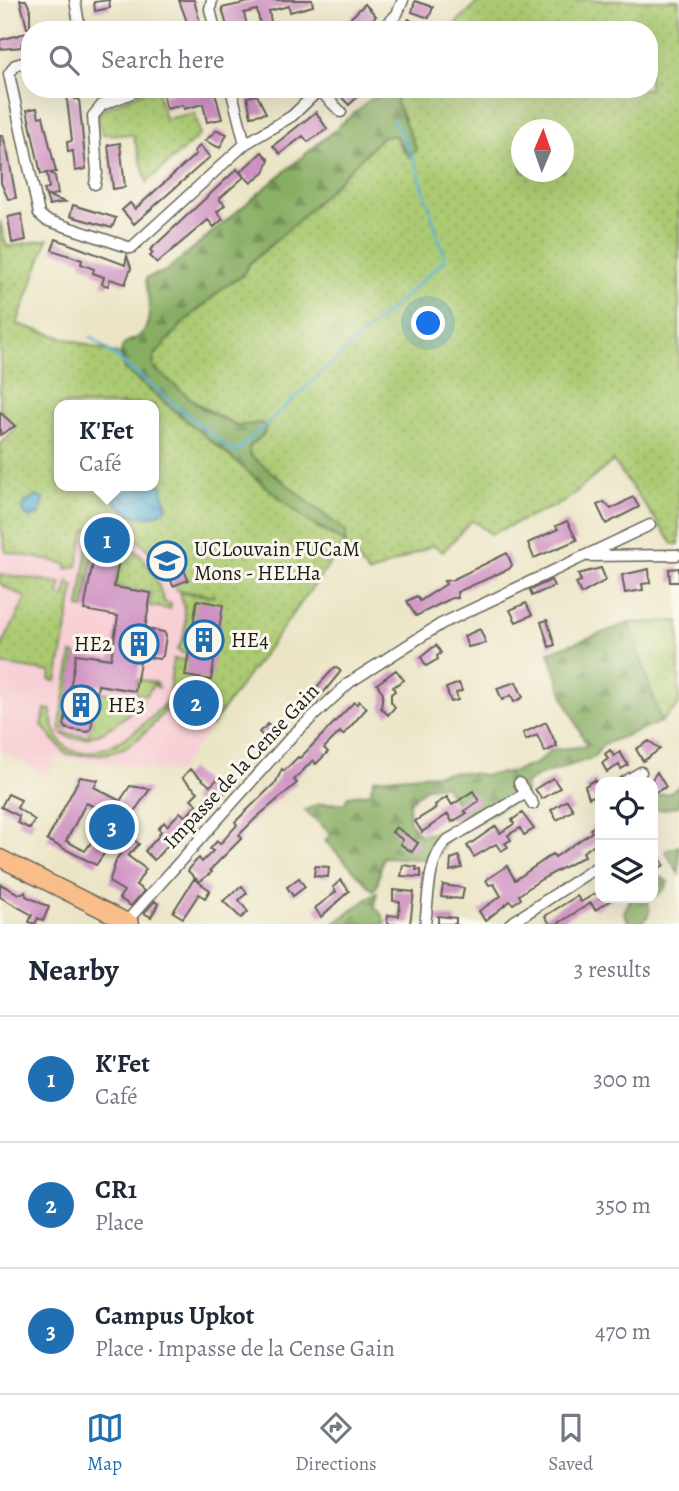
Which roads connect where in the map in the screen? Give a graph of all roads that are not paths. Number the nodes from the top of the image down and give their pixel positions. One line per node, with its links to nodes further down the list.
1 (75, 0): 4 (street)
2 (212, 0): 5 (street)
3 (403, 0): 6 (street)
4 (78, 21)
5 (213, 21)
6 (390, 21)
7 (21, 63): 13 (street)
8 (119, 98): 14 (street)
9 (233, 98): 13 (street)
10 (311, 98): 13 (street)
11 (327, 98): 12 (street)
12 (341, 112)
13 (245, 144)
14 (95, 184)
15 (650, 525): 17 (street, Impasse de la Cense Gain)
16 (677, 555): 17 (street, Impasse de la Cense Gain)
17 (585, 556): 25 (street, Impasse de la Cense Gain)
18 (641, 772): 19 (street)
19 (634, 777)
20 (519, 783): 21 (street)
21 (526, 793): 22 (street); 26 (street)
22 (533, 804)
23 (0, 858): 25 (main road)
24 (595, 868): 27 (street)
25 (128, 923)
26 (425, 924)
27 (510, 924)

